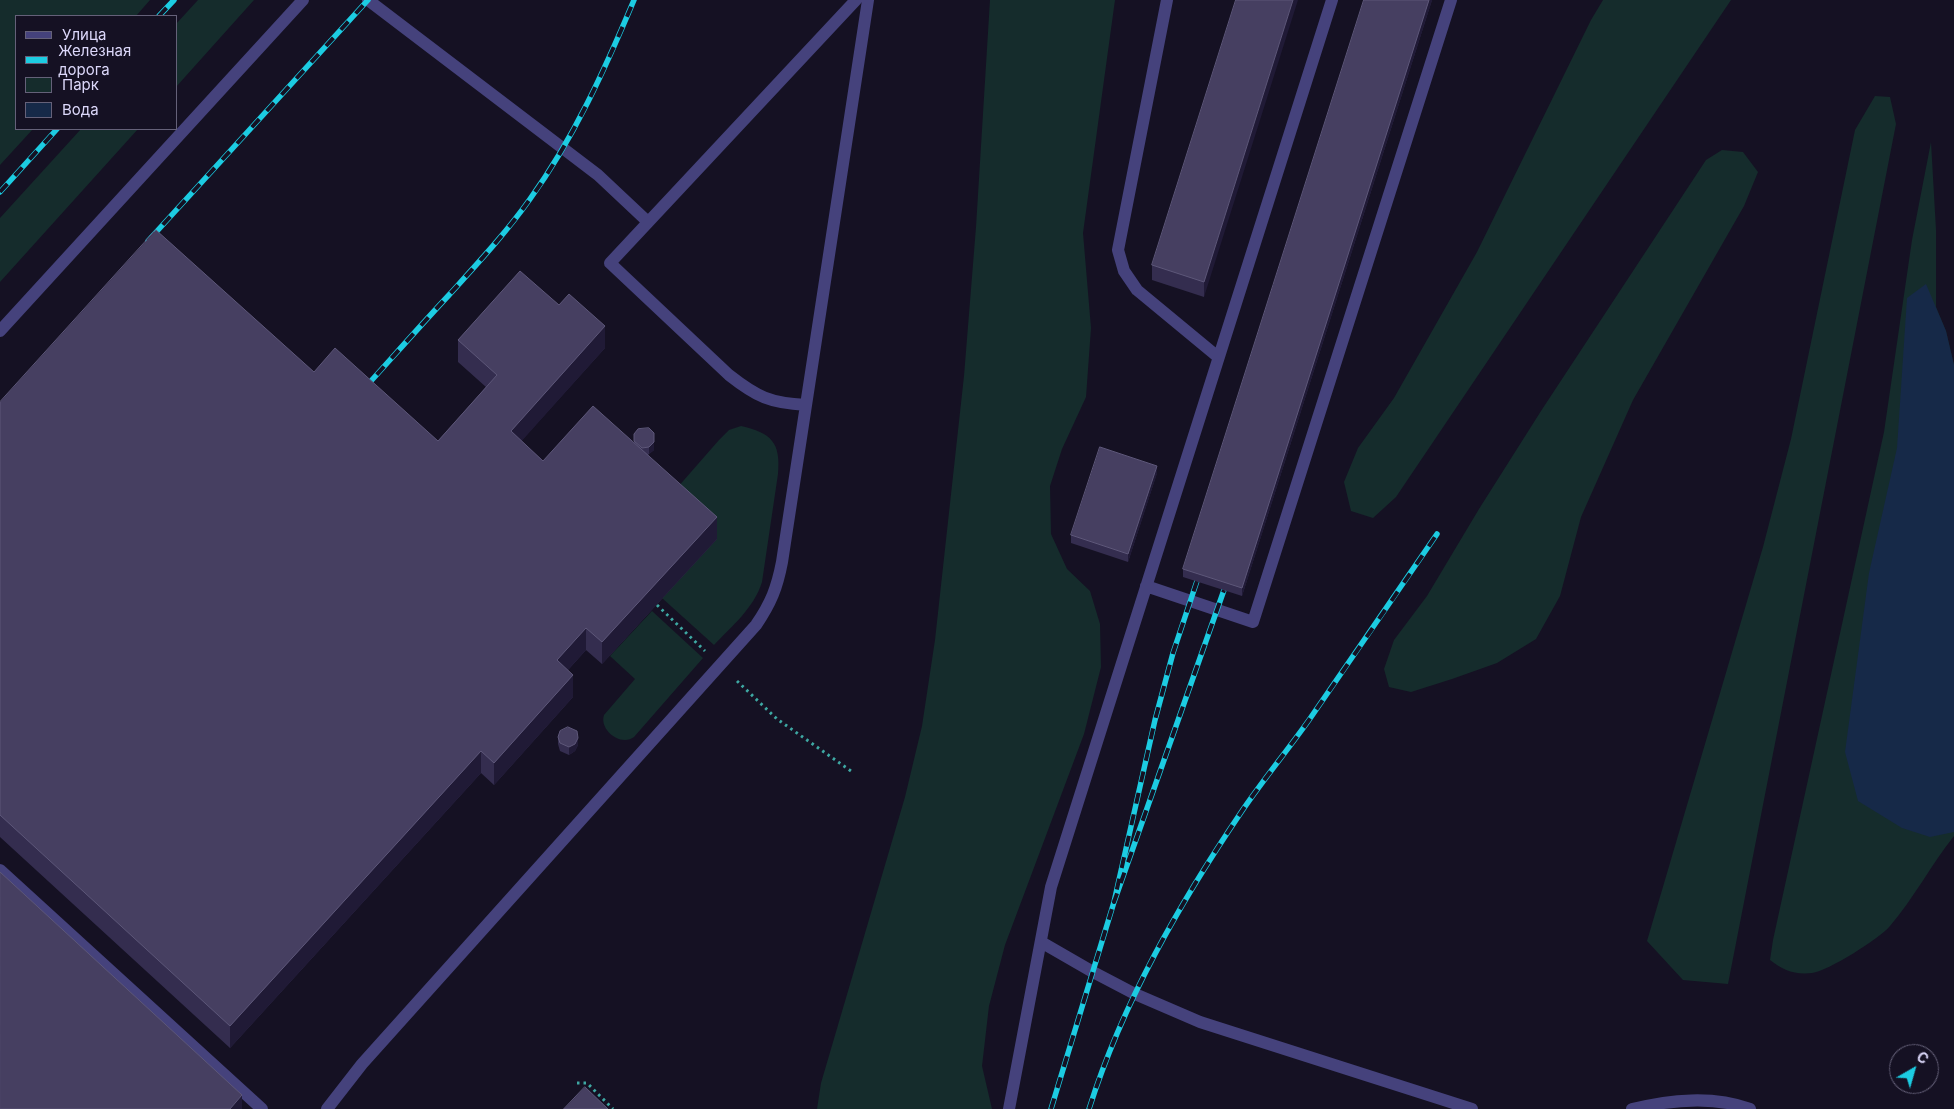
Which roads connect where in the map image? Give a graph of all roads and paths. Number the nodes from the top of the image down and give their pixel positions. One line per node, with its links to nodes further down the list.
1 (303, 0): 9 (lane)
2 (368, 0): 8 (lane)
3 (856, 0): 8 (lane)
4 (868, 0): 11 (lane)
5 (1167, 0): 10 (lane)
6 (1332, 0): 10 (lane)
7 (1452, 0): 12 (lane)
8 (648, 222): 11 (lane)
9 (0, 332)
10 (1218, 357): 12 (lane)
11 (806, 405): 14 (lane)
12 (1146, 586): 17 (lane)
13 (657, 605): 14 (path)
14 (720, 665): 15 (path); 20 (lane)
15 (851, 771)
16 (0, 870): 19 (lane)
17 (1041, 942): 22 (lane); 23 (lane)
18 (577, 1083): 21 (path)
19 (262, 1109)
20 (327, 1109)
21 (613, 1109)
22 (1009, 1109)
23 (1472, 1109)
24 (1632, 1109): 25 (lane)
25 (1750, 1109)

